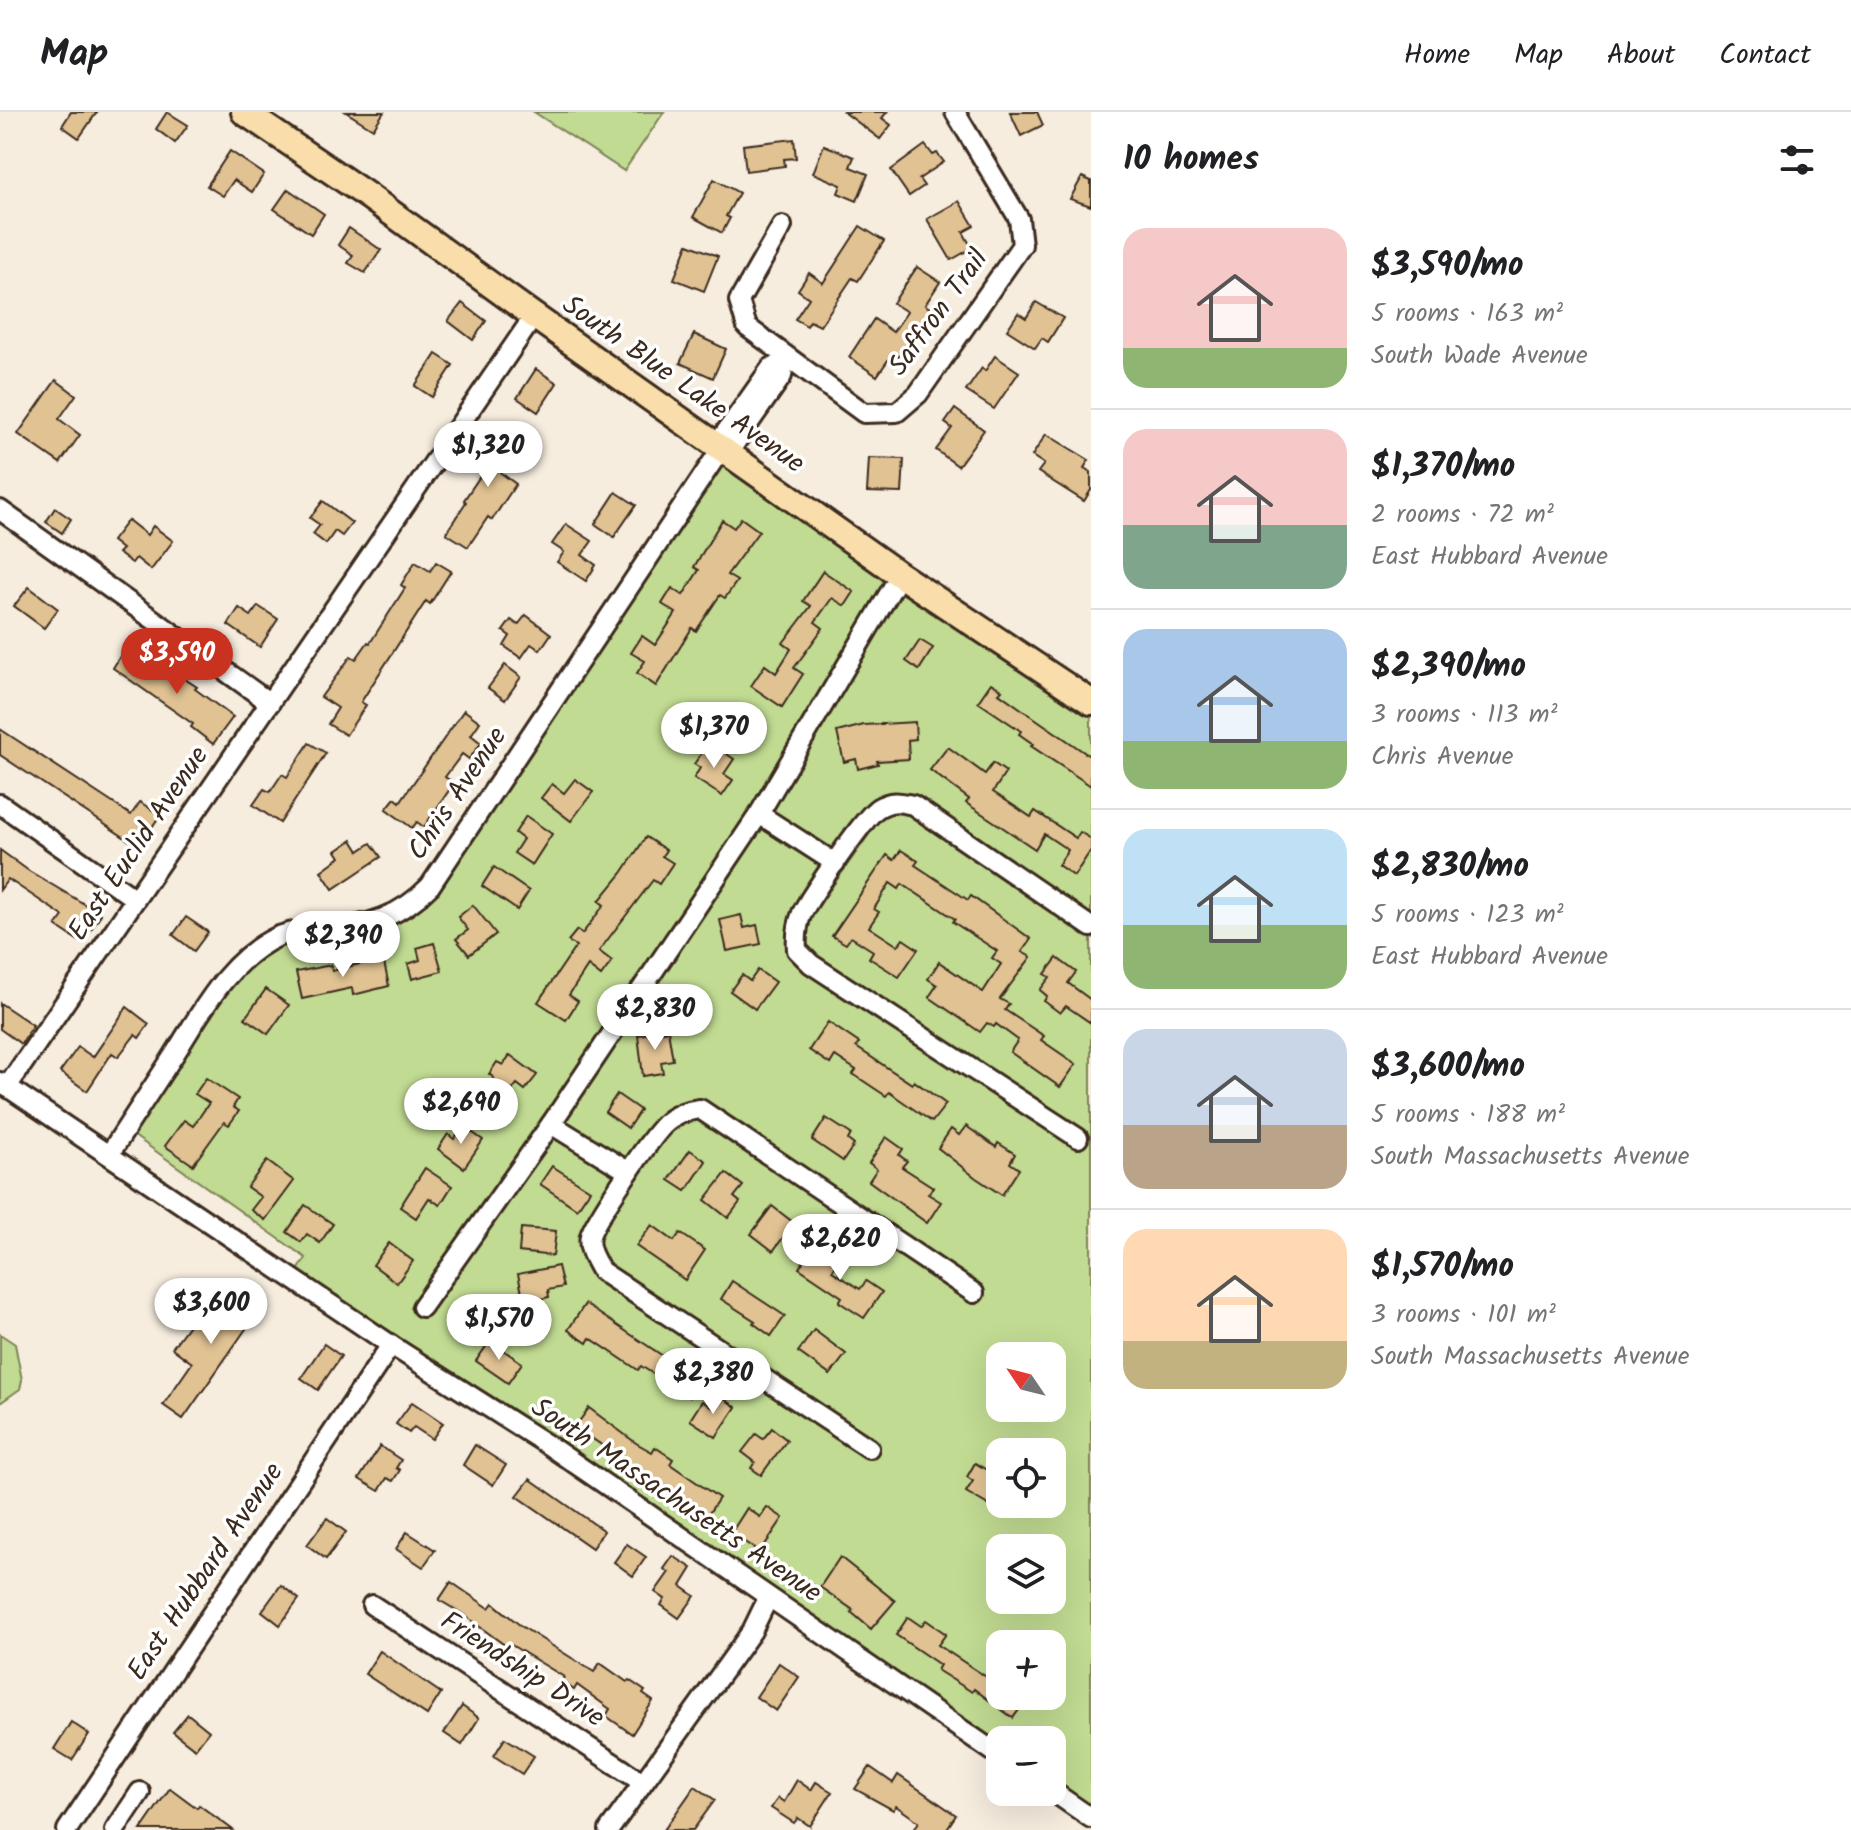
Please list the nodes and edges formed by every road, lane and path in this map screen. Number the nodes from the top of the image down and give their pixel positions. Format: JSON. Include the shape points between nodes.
{"nodes":[{"id":1,"x":244,"y":112,"type":"edge"},
{"id":2,"x":955,"y":112,"type":"edge"},
{"id":3,"x":782,"y":226,"type":"dead end"},
{"id":4,"x":534,"y":316,"type":"junction"},
{"id":5,"x":786,"y":360,"type":"junction"},
{"id":6,"x":723,"y":446,"type":"junction"},
{"id":7,"x":0,"y":510,"type":"edge"},
{"id":8,"x":900,"y":575,"type":"junction"},
{"id":9,"x":1091,"y":702,"type":"edge"},
{"id":10,"x":270,"y":703,"type":"junction"},
{"id":11,"x":0,"y":804,"type":"edge"},
{"id":12,"x":759,"y":814,"type":"junction"},
{"id":13,"x":835,"y":863,"type":"junction"},
{"id":14,"x":135,"y":899,"type":"junction"},
{"id":15,"x":1091,"y":927,"type":"edge"},
{"id":16,"x":4,"y":1084,"type":"edge"},
{"id":17,"x":551,"y":1124,"type":"junction"},
{"id":18,"x":1078,"y":1138,"type":"dead end"},
{"id":19,"x":109,"y":1155,"type":"junction"},
{"id":20,"x":629,"y":1172,"type":"junction"},
{"id":21,"x":974,"y":1293,"type":"dead end"},
{"id":22,"x":422,"y":1307,"type":"dead end"},
{"id":23,"x":391,"y":1345,"type":"junction"},
{"id":24,"x":869,"y":1448,"type":"dead end"},
{"id":25,"x":768,"y":1598,"type":"junction"},
{"id":26,"x":372,"y":1605,"type":"dead end"},
{"id":27,"x":986,"y":1746,"type":"edge"},
{"id":28,"x":642,"y":1782,"type":"junction"},
{"id":29,"x":140,"y":1792,"type":"dead end"},
{"id":30,"x":1066,"y":1801,"type":"edge"},
{"id":31,"x":1091,"y":1818,"type":"edge"},
{"id":32,"x":67,"y":1830,"type":"edge"},
{"id":33,"x":115,"y":1830,"type":"edge"},
{"id":34,"x":609,"y":1830,"type":"edge"}],
"edges":[{"from":1,"to":4,"type":"main road","name":"South Blue Lake Avenue"},
{"from":2,"to":5,"type":"street","name":"Saffron Trail","via":[[1019,219],[1022,245],[918,394],[897,412],[864,413]]},
{"from":3,"to":5,"type":"street","name":"Saffron Trail","via":[[739,301],[747,327]]},
{"from":4,"to":6,"type":"main road","name":"South Blue Lake Avenue"},
{"from":4,"to":10,"type":"street","name":"East Euclid Avenue"},
{"from":5,"to":6,"type":"street","name":"Chris Avenue","via":[[771,368],[723,436]]},
{"from":6,"to":8,"type":"main road","name":"South Blue Lake Avenue"},
{"from":6,"to":19,"type":"street","name":"Chris Avenue","via":[[430,886],[417,900],[381,920],[292,932],[245,959],[218,987]]},
{"from":7,"to":10,"type":"street"},
{"from":8,"to":9,"type":"main road","name":"South Blue Lake Avenue"},
{"from":8,"to":12,"type":"street"},
{"from":10,"to":14,"type":"street","name":"East Euclid Avenue"},
{"from":11,"to":14,"type":"street"},
{"from":12,"to":13,"type":"street"},
{"from":12,"to":17,"type":"street"},
{"from":13,"to":15,"type":"street","via":[[875,810],[893,801],[913,805]]},
{"from":13,"to":18,"type":"street","via":[[802,913],[797,950]]},
{"from":14,"to":16,"type":"street","name":"East Euclid Avenue"},
{"from":16,"to":19,"type":"street","name":"South Massachusetts Avenue"},
{"from":17,"to":20,"type":"street"},
{"from":17,"to":22,"type":"street"},
{"from":19,"to":23,"type":"street","name":"South Massachusetts Avenue"},
{"from":20,"to":21,"type":"street","via":[[663,1125],[680,1112],[700,1109]]},
{"from":20,"to":24,"type":"street","via":[[590,1236],[591,1254],[601,1271]]},
{"from":23,"to":25,"type":"street","name":"South Massachusetts Avenue","via":[[551,1447]]},
{"from":23,"to":32,"type":"street","name":"East Hubbard Avenue"},
{"from":25,"to":27,"type":"street","name":"South Massachusetts Avenue"},
{"from":25,"to":28,"type":"street","via":[[752,1631]]},
{"from":26,"to":28,"type":"street","name":"Friendship Drive"},
{"from":28,"to":34,"type":"street"},
{"from":29,"to":33,"type":"street"},
{"from":30,"to":31,"type":"street"}]}
